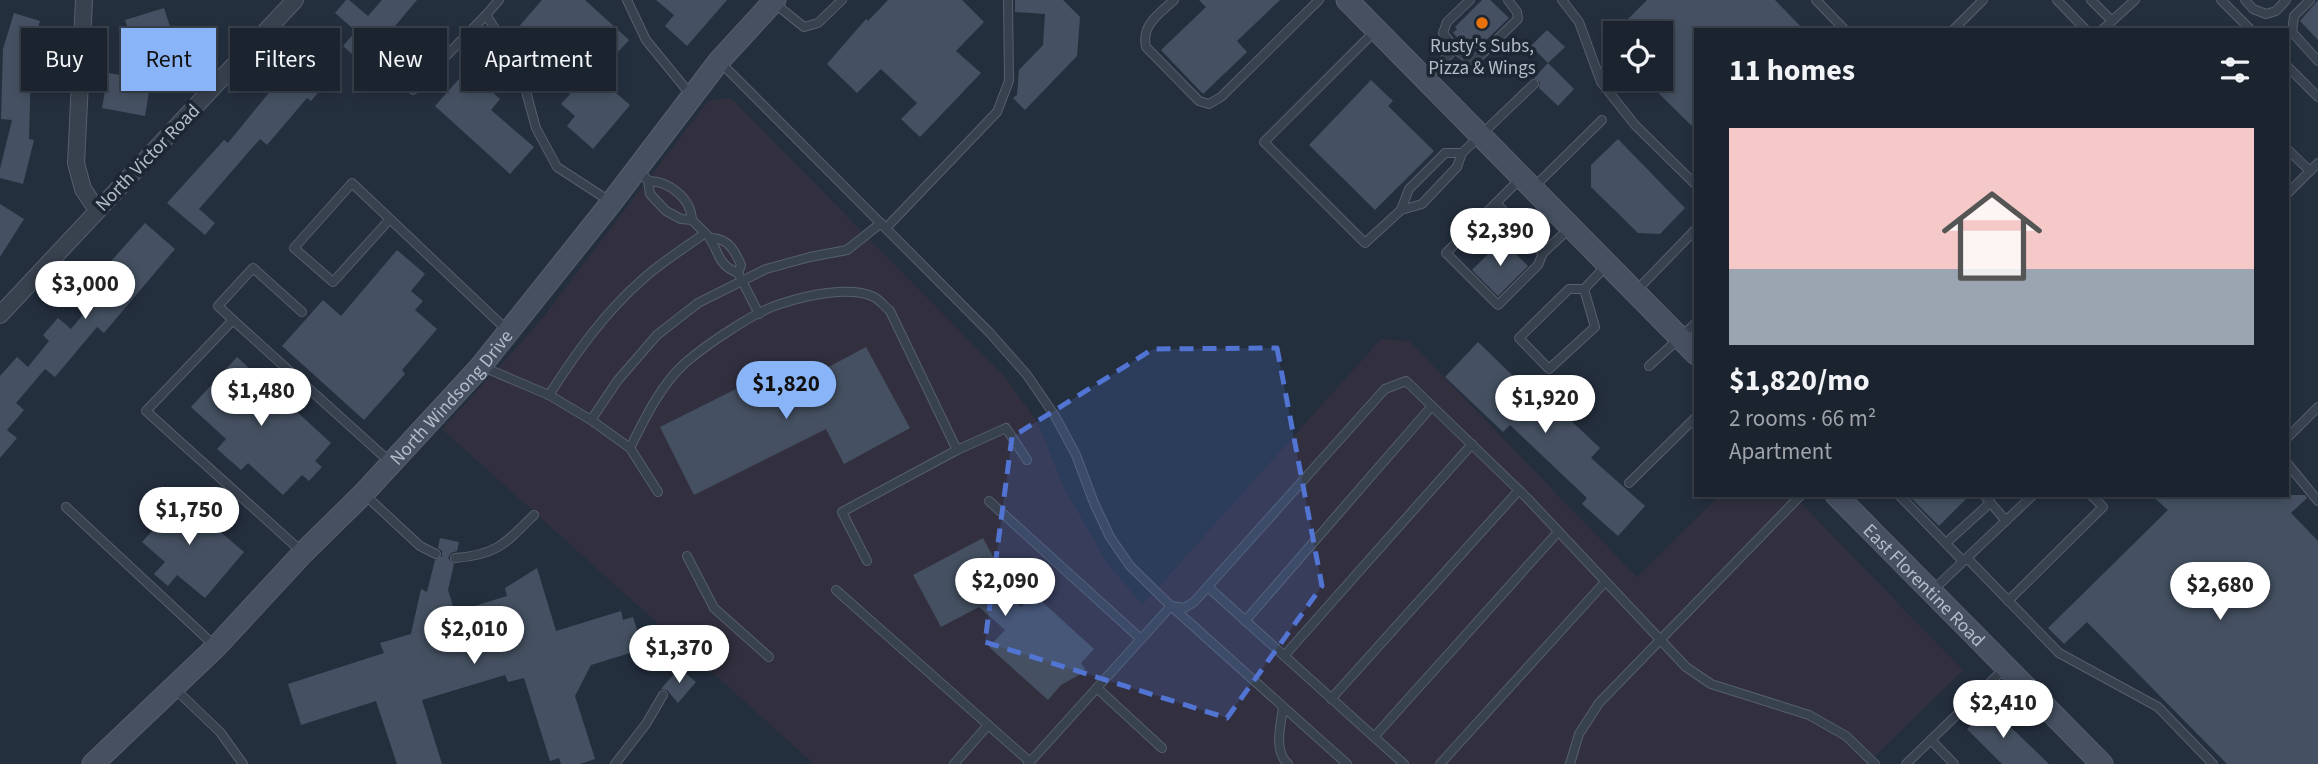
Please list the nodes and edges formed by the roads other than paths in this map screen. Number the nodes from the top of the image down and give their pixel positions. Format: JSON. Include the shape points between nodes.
{"nodes":[{"id":1,"x":84,"y":0,"type":"edge"},
{"id":2,"x":295,"y":0,"type":"edge"},
{"id":3,"x":499,"y":0,"type":"edge"},
{"id":4,"x":627,"y":0,"type":"edge"},
{"id":5,"x":842,"y":0,"type":"edge"},
{"id":6,"x":1008,"y":0,"type":"edge"},
{"id":7,"x":1174,"y":0,"type":"edge"},
{"id":8,"x":1319,"y":0,"type":"edge"},
{"id":9,"x":1347,"y":0,"type":"edge"},
{"id":10,"x":1470,"y":0,"type":"edge"},
{"id":11,"x":1508,"y":0,"type":"edge"},
{"id":12,"x":1562,"y":0,"type":"edge"},
{"id":13,"x":1816,"y":0,"type":"edge"},
{"id":14,"x":1983,"y":0,"type":"edge"},
{"id":15,"x":2057,"y":0,"type":"edge"},
{"id":16,"x":2091,"y":0,"type":"edge"},
{"id":17,"x":2107,"y":0,"type":"edge"},
{"id":18,"x":2135,"y":0,"type":"edge"},
{"id":19,"x":2221,"y":0,"type":"edge"},
{"id":20,"x":2245,"y":0,"type":"edge"},
{"id":21,"x":2286,"y":0,"type":"edge"},
{"id":22,"x":2310,"y":0,"type":"edge"},
{"id":23,"x":773,"y":1,"type":"edge"},
{"id":24,"x":2099,"y":8,"type":"junction"},
{"id":25,"x":486,"y":15,"type":"junction"},
{"id":26,"x":2112,"y":21,"type":"junction"},
{"id":27,"x":1844,"y":28,"type":"edge"},
{"id":28,"x":1955,"y":28,"type":"edge"},
{"id":29,"x":2085,"y":28,"type":"edge"},
{"id":30,"x":2104,"y":28,"type":"edge"},
{"id":31,"x":2249,"y":28,"type":"edge"},
{"id":32,"x":1376,"y":30,"type":"junction"},
{"id":33,"x":1455,"y":49,"type":"junction"},
{"id":34,"x":447,"y":55,"type":"edge"},
{"id":35,"x":719,"y":61,"type":"junction"},
{"id":36,"x":2318,"y":61,"type":"edge"},
{"id":37,"x":2289,"y":68,"type":"edge"},
{"id":38,"x":1424,"y":79,"type":"junction"},
{"id":39,"x":1534,"y":84,"type":"dead end"},
{"id":40,"x":692,"y":96,"type":"junction"},
{"id":41,"x":2318,"y":97,"type":"edge"},
{"id":42,"x":1602,"y":120,"type":"dead end"},
{"id":43,"x":1480,"y":135,"type":"junction"},
{"id":44,"x":2289,"y":151,"type":"edge"},
{"id":45,"x":1462,"y":153,"type":"junction"},
{"id":46,"x":2318,"y":163,"type":"edge"},
{"id":47,"x":2310,"y":171,"type":"junction"},
{"id":48,"x":642,"y":175,"type":"junction"},
{"id":49,"x":1527,"y":183,"type":"junction"},
{"id":50,"x":1694,"y":183,"type":"edge"},
{"id":51,"x":2289,"y":192,"type":"edge"},
{"id":52,"x":611,"y":202,"type":"junction"},
{"id":53,"x":1496,"y":203,"type":"junction"},
{"id":54,"x":1401,"y":210,"type":"junction"},
{"id":55,"x":97,"y":211,"type":"junction"},
{"id":56,"x":390,"y":219,"type":"junction"},
{"id":57,"x":692,"y":220,"type":"junction"},
{"id":58,"x":883,"y":225,"type":"junction"},
{"id":59,"x":1571,"y":227,"type":"junction"},
{"id":60,"x":1694,"y":231,"type":"edge"},
{"id":61,"x":708,"y":236,"type":"junction"},
{"id":62,"x":1543,"y":253,"type":"junction"},
{"id":63,"x":1608,"y":264,"type":"junction"},
{"id":64,"x":738,"y":272,"type":"junction"},
{"id":65,"x":743,"y":281,"type":"junction"},
{"id":66,"x":1584,"y":289,"type":"junction"},
{"id":67,"x":1635,"y":292,"type":"junction"},
{"id":68,"x":302,"y":312,"type":"dead end"},
{"id":69,"x":759,"y":314,"type":"junction"},
{"id":70,"x":0,"y":315,"type":"edge"},
{"id":71,"x":233,"y":320,"type":"junction"},
{"id":72,"x":1694,"y":325,"type":"edge"},
{"id":73,"x":509,"y":332,"type":"junction"},
{"id":74,"x":1680,"y":338,"type":"junction"},
{"id":75,"x":1694,"y":352,"type":"edge"},
{"id":76,"x":481,"y":366,"type":"junction"},
{"id":77,"x":1649,"y":366,"type":"dead end"},
{"id":78,"x":549,"y":395,"type":"junction"},
{"id":79,"x":1432,"y":406,"type":"junction"},
{"id":80,"x":2318,"y":407,"type":"edge"},
{"id":81,"x":1694,"y":419,"type":"edge"},
{"id":82,"x":592,"y":420,"type":"junction"},
{"id":83,"x":2289,"y":436,"type":"edge"},
{"id":84,"x":1472,"y":444,"type":"junction"},
{"id":85,"x":629,"y":448,"type":"junction"},
{"id":86,"x":957,"y":450,"type":"junction"},
{"id":87,"x":1027,"y":460,"type":"dead end"},
{"id":88,"x":391,"y":463,"type":"junction"},
{"id":89,"x":2289,"y":465,"type":"edge"},
{"id":90,"x":1629,"y":483,"type":"dead end"},
{"id":91,"x":1519,"y":490,"type":"junction"},
{"id":92,"x":658,"y":492,"type":"dead end"},
{"id":93,"x":363,"y":494,"type":"junction"},
{"id":94,"x":1799,"y":497,"type":"edge"},
{"id":95,"x":1838,"y":497,"type":"edge"},
{"id":96,"x":1901,"y":497,"type":"edge"},
{"id":97,"x":2031,"y":497,"type":"edge"},
{"id":98,"x":2093,"y":497,"type":"edge"},
{"id":99,"x":1987,"y":499,"type":"edge"},
{"id":100,"x":989,"y":501,"type":"dead end"},
{"id":101,"x":2318,"y":501,"type":"edge"},
{"id":102,"x":66,"y":507,"type":"dead end"},
{"id":103,"x":534,"y":514,"type":"dead end"},
{"id":104,"x":2006,"y":521,"type":"junction"},
{"id":105,"x":1558,"y":532,"type":"junction"},
{"id":106,"x":1946,"y":543,"type":"junction"},
{"id":107,"x":303,"y":553,"type":"junction"},
{"id":108,"x":436,"y":554,"type":"dead end"},
{"id":109,"x":687,"y":556,"type":"dead end"},
{"id":110,"x":455,"y":558,"type":"dead end"},
{"id":111,"x":1965,"y":559,"type":"junction"},
{"id":112,"x":867,"y":561,"type":"dead end"},
{"id":113,"x":1605,"y":582,"type":"junction"},
{"id":114,"x":1208,"y":587,"type":"junction"},
{"id":115,"x":836,"y":590,"type":"dead end"},
{"id":116,"x":1931,"y":592,"type":"junction"},
{"id":117,"x":2008,"y":601,"type":"junction"},
{"id":118,"x":1171,"y":606,"type":"junction"},
{"id":119,"x":1245,"y":621,"type":"junction"},
{"id":120,"x":1141,"y":639,"type":"junction"},
{"id":121,"x":1660,"y":640,"type":"junction"},
{"id":122,"x":216,"y":646,"type":"junction"},
{"id":123,"x":1284,"y":656,"type":"junction"},
{"id":124,"x":769,"y":657,"type":"dead end"},
{"id":125,"x":2006,"y":667,"type":"junction"},
{"id":126,"x":173,"y":687,"type":"junction"},
{"id":127,"x":1097,"y":688,"type":"junction"},
{"id":128,"x":663,"y":695,"type":"dead end"},
{"id":129,"x":1331,"y":699,"type":"junction"},
{"id":130,"x":1283,"y":707,"type":"junction"},
{"id":131,"x":988,"y":725,"type":"junction"},
{"id":132,"x":1374,"y":737,"type":"junction"},
{"id":133,"x":1931,"y":740,"type":"junction"},
{"id":134,"x":1162,"y":748,"type":"dead end"},
{"id":135,"x":1029,"y":763,"type":"edge"},
{"id":136,"x":93,"y":764,"type":"edge"},
{"id":137,"x":243,"y":764,"type":"edge"},
{"id":138,"x":615,"y":764,"type":"edge"},
{"id":139,"x":954,"y":764,"type":"edge"},
{"id":140,"x":1288,"y":764,"type":"edge"},
{"id":141,"x":1347,"y":764,"type":"edge"},
{"id":142,"x":1404,"y":764,"type":"edge"},
{"id":143,"x":1440,"y":764,"type":"edge"},
{"id":144,"x":1570,"y":764,"type":"edge"},
{"id":145,"x":1875,"y":764,"type":"edge"},
{"id":146,"x":1906,"y":764,"type":"edge"},
{"id":147,"x":1954,"y":764,"type":"edge"},
{"id":148,"x":2102,"y":764,"type":"edge"},
{"id":149,"x":2213,"y":764,"type":"edge"}],
"edges":[{"from":1,"to":55,"type":"street","via":[[76,163],[83,189]]},
{"from":2,"to":55,"type":"street","name":"North Victor Road"},
{"from":3,"to":25,"type":"lane"},
{"from":4,"to":40,"type":"lane","via":[[646,40]]},
{"from":5,"to":23,"type":"lane","via":[[818,23],[804,27]]},
{"from":6,"to":58,"type":"lane","via":[[1009,82],[997,112]]},
{"from":7,"to":8,"type":"lane","via":[[1146,27],[1146,47],[1199,101],[1209,104]]},
{"from":9,"to":32,"type":"street"},
{"from":10,"to":33,"type":"lane","via":[[1447,22],[1443,33]]},
{"from":11,"to":33,"type":"lane","via":[[1518,19],[1481,55],[1470,60]]},
{"from":12,"to":50,"type":"lane","via":[[1578,22],[1601,82],[1635,125]]},
{"from":13,"to":27,"type":"lane"},
{"from":14,"to":28,"type":"lane"},
{"from":15,"to":29,"type":"lane"},
{"from":16,"to":24,"type":"lane"},
{"from":17,"to":24,"type":"lane"},
{"from":18,"to":26,"type":"lane"},
{"from":19,"to":31,"type":"lane"},
{"from":20,"to":21,"type":"lane","via":[[2266,14]]},
{"from":22,"to":36,"type":"lane","via":[[2294,16],[2292,32]]},
{"from":23,"to":35,"type":"street","name":"North Windsong Drive"},
{"from":24,"to":26,"type":"lane"},
{"from":25,"to":34,"type":"lane"},
{"from":25,"to":52,"type":"lane","via":[[509,50],[536,128],[557,167]]},
{"from":26,"to":30,"type":"lane"},
{"from":32,"to":38,"type":"street"},
{"from":32,"to":54,"type":"lane","via":[[1264,142],[1365,243]]},
{"from":33,"to":38,"type":"lane"},
{"from":35,"to":40,"type":"street","name":"North Windsong Drive"},
{"from":35,"to":58,"type":"lane"},
{"from":37,"to":41,"type":"lane"},
{"from":38,"to":43,"type":"street"},
{"from":39,"to":43,"type":"lane"},
{"from":40,"to":48,"type":"street","name":"North Windsong Drive"},
{"from":42,"to":49,"type":"lane"},
{"from":43,"to":45,"type":"lane"},
{"from":43,"to":49,"type":"street"},
{"from":44,"to":47,"type":"lane"},
{"from":45,"to":54,"type":"lane","via":[[1457,167],[1422,204]]},
{"from":45,"to":54,"type":"lane","via":[[1445,153],[1409,189]]},
{"from":46,"to":47,"type":"lane"},
{"from":47,"to":51,"type":"lane"},
{"from":48,"to":52,"type":"street","name":"North Windsong Drive"},
{"from":48,"to":57,"type":"lane","via":[[650,194],[666,211]]},
{"from":48,"to":57,"type":"lane","via":[[672,188],[686,202]]},
{"from":49,"to":53,"type":"lane"},
{"from":49,"to":59,"type":"street"},
{"from":52,"to":73,"type":"street","name":"North Windsong Drive"},
{"from":53,"to":62,"type":"lane"},
{"from":53,"to":62,"type":"lane","via":[[1446,253],[1498,305],[1538,265]]},
{"from":55,"to":70,"type":"street","name":"North Victor Road"},
{"from":56,"to":56,"type":"lane","via":[[333,282],[294,248],[352,183]]},
{"from":56,"to":73,"type":"lane"},
{"from":57,"to":61,"type":"lane"},
{"from":58,"to":65,"type":"lane","via":[[847,250],[766,269]]},
{"from":58,"to":118,"type":"lane","via":[[1027,375],[1076,455],[1110,537],[1130,566]]},
{"from":59,"to":62,"type":"lane"},
{"from":59,"to":63,"type":"street"},
{"from":60,"to":67,"type":"lane"},
{"from":61,"to":64,"type":"lane","via":[[726,268]]},
{"from":61,"to":64,"type":"lane","via":[[728,243],[741,265]]},
{"from":61,"to":78,"type":"lane","via":[[644,277],[579,348]]},
{"from":63,"to":66,"type":"lane"},
{"from":63,"to":67,"type":"street"},
{"from":64,"to":65,"type":"lane"},
{"from":65,"to":69,"type":"lane"},
{"from":65,"to":82,"type":"lane","via":[[698,303],[657,335],[618,380]]},
{"from":66,"to":66,"type":"lane","via":[[1569,289],[1518,338],[1549,369],[1594,327]]},
{"from":67,"to":74,"type":"street"},
{"from":68,"to":71,"type":"lane","via":[[253,268],[218,306]]},
{"from":69,"to":85,"type":"lane","via":[[685,364],[656,398]]},
{"from":69,"to":86,"type":"lane","via":[[778,304],[822,294],[853,291],[875,298],[890,311]]},
{"from":71,"to":88,"type":"lane"},
{"from":71,"to":107,"type":"lane","via":[[146,411]]},
{"from":72,"to":74,"type":"lane"},
{"from":73,"to":76,"type":"street","name":"North Windsong Drive"},
{"from":74,"to":75,"type":"street"},
{"from":74,"to":77,"type":"lane"},
{"from":76,"to":78,"type":"lane"},
{"from":76,"to":88,"type":"street","name":"North Windsong Drive"},
{"from":78,"to":82,"type":"lane"},
{"from":79,"to":84,"type":"lane"},
{"from":79,"to":114,"type":"lane","via":[[1406,381],[1385,389]]},
{"from":79,"to":119,"type":"lane"},
{"from":80,"to":83,"type":"lane"},
{"from":81,"to":90,"type":"lane"},
{"from":82,"to":85,"type":"lane"},
{"from":84,"to":91,"type":"lane"},
{"from":84,"to":123,"type":"lane"},
{"from":85,"to":92,"type":"lane"},
{"from":86,"to":87,"type":"lane","via":[[1006,428]]},
{"from":86,"to":112,"type":"lane","via":[[842,512]]},
{"from":88,"to":93,"type":"street","name":"North Windsong Drive"},
{"from":89,"to":101,"type":"lane"},
{"from":91,"to":105,"type":"lane"},
{"from":91,"to":129,"type":"lane"},
{"from":93,"to":107,"type":"street","name":"North Windsong Drive"},
{"from":93,"to":108,"type":"lane","via":[[420,546]]},
{"from":94,"to":121,"type":"lane"},
{"from":95,"to":116,"type":"street","name":"East Florentine Road"},
{"from":96,"to":106,"type":"lane"},
{"from":97,"to":104,"type":"lane"},
{"from":98,"to":117,"type":"lane","via":[[2103,507]]},
{"from":99,"to":104,"type":"lane"},
{"from":99,"to":106,"type":"lane"},
{"from":100,"to":120,"type":"lane"},
{"from":102,"to":122,"type":"lane"},
{"from":103,"to":110,"type":"lane","via":[[503,547]]},
{"from":104,"to":111,"type":"lane"},
{"from":105,"to":113,"type":"lane"},
{"from":105,"to":132,"type":"lane"},
{"from":106,"to":111,"type":"lane"},
{"from":107,"to":122,"type":"street","name":"North Windsong Drive"},
{"from":109,"to":124,"type":"lane","via":[[714,608]]},
{"from":111,"to":116,"type":"lane"},
{"from":111,"to":117,"type":"lane"},
{"from":113,"to":121,"type":"lane"},
{"from":113,"to":143,"type":"lane"},
{"from":114,"to":118,"type":"lane","via":[[1184,608]]},
{"from":114,"to":119,"type":"lane"},
{"from":115,"to":131,"type":"lane"},
{"from":116,"to":125,"type":"street","name":"East Florentine Road"},
{"from":117,"to":149,"type":"lane","via":[[2059,653],[2158,707]]},
{"from":118,"to":120,"type":"lane"},
{"from":118,"to":130,"type":"lane"},
{"from":119,"to":123,"type":"lane"},
{"from":120,"to":127,"type":"lane"},
{"from":121,"to":144,"type":"lane","via":[[1599,703],[1579,734]]},
{"from":121,"to":145,"type":"lane","via":[[1711,684],[1809,715],[1846,736]]},
{"from":122,"to":126,"type":"street","name":"North Windsong Drive"},
{"from":123,"to":129,"type":"lane"},
{"from":125,"to":133,"type":"lane"},
{"from":125,"to":148,"type":"street","name":"East Florentine Road"},
{"from":126,"to":136,"type":"street","name":"North Windsong Drive"},
{"from":126,"to":137,"type":"lane","via":[[220,732]]},
{"from":127,"to":134,"type":"lane"},
{"from":127,"to":135,"type":"lane"},
{"from":128,"to":138,"type":"lane"},
{"from":129,"to":132,"type":"lane"},
{"from":130,"to":140,"type":"lane","via":[[1279,738],[1282,758]]},
{"from":130,"to":141,"type":"lane"},
{"from":131,"to":135,"type":"lane"},
{"from":131,"to":139,"type":"lane"},
{"from":132,"to":142,"type":"lane"},
{"from":133,"to":146,"type":"lane"},
{"from":133,"to":147,"type":"lane"}]}
